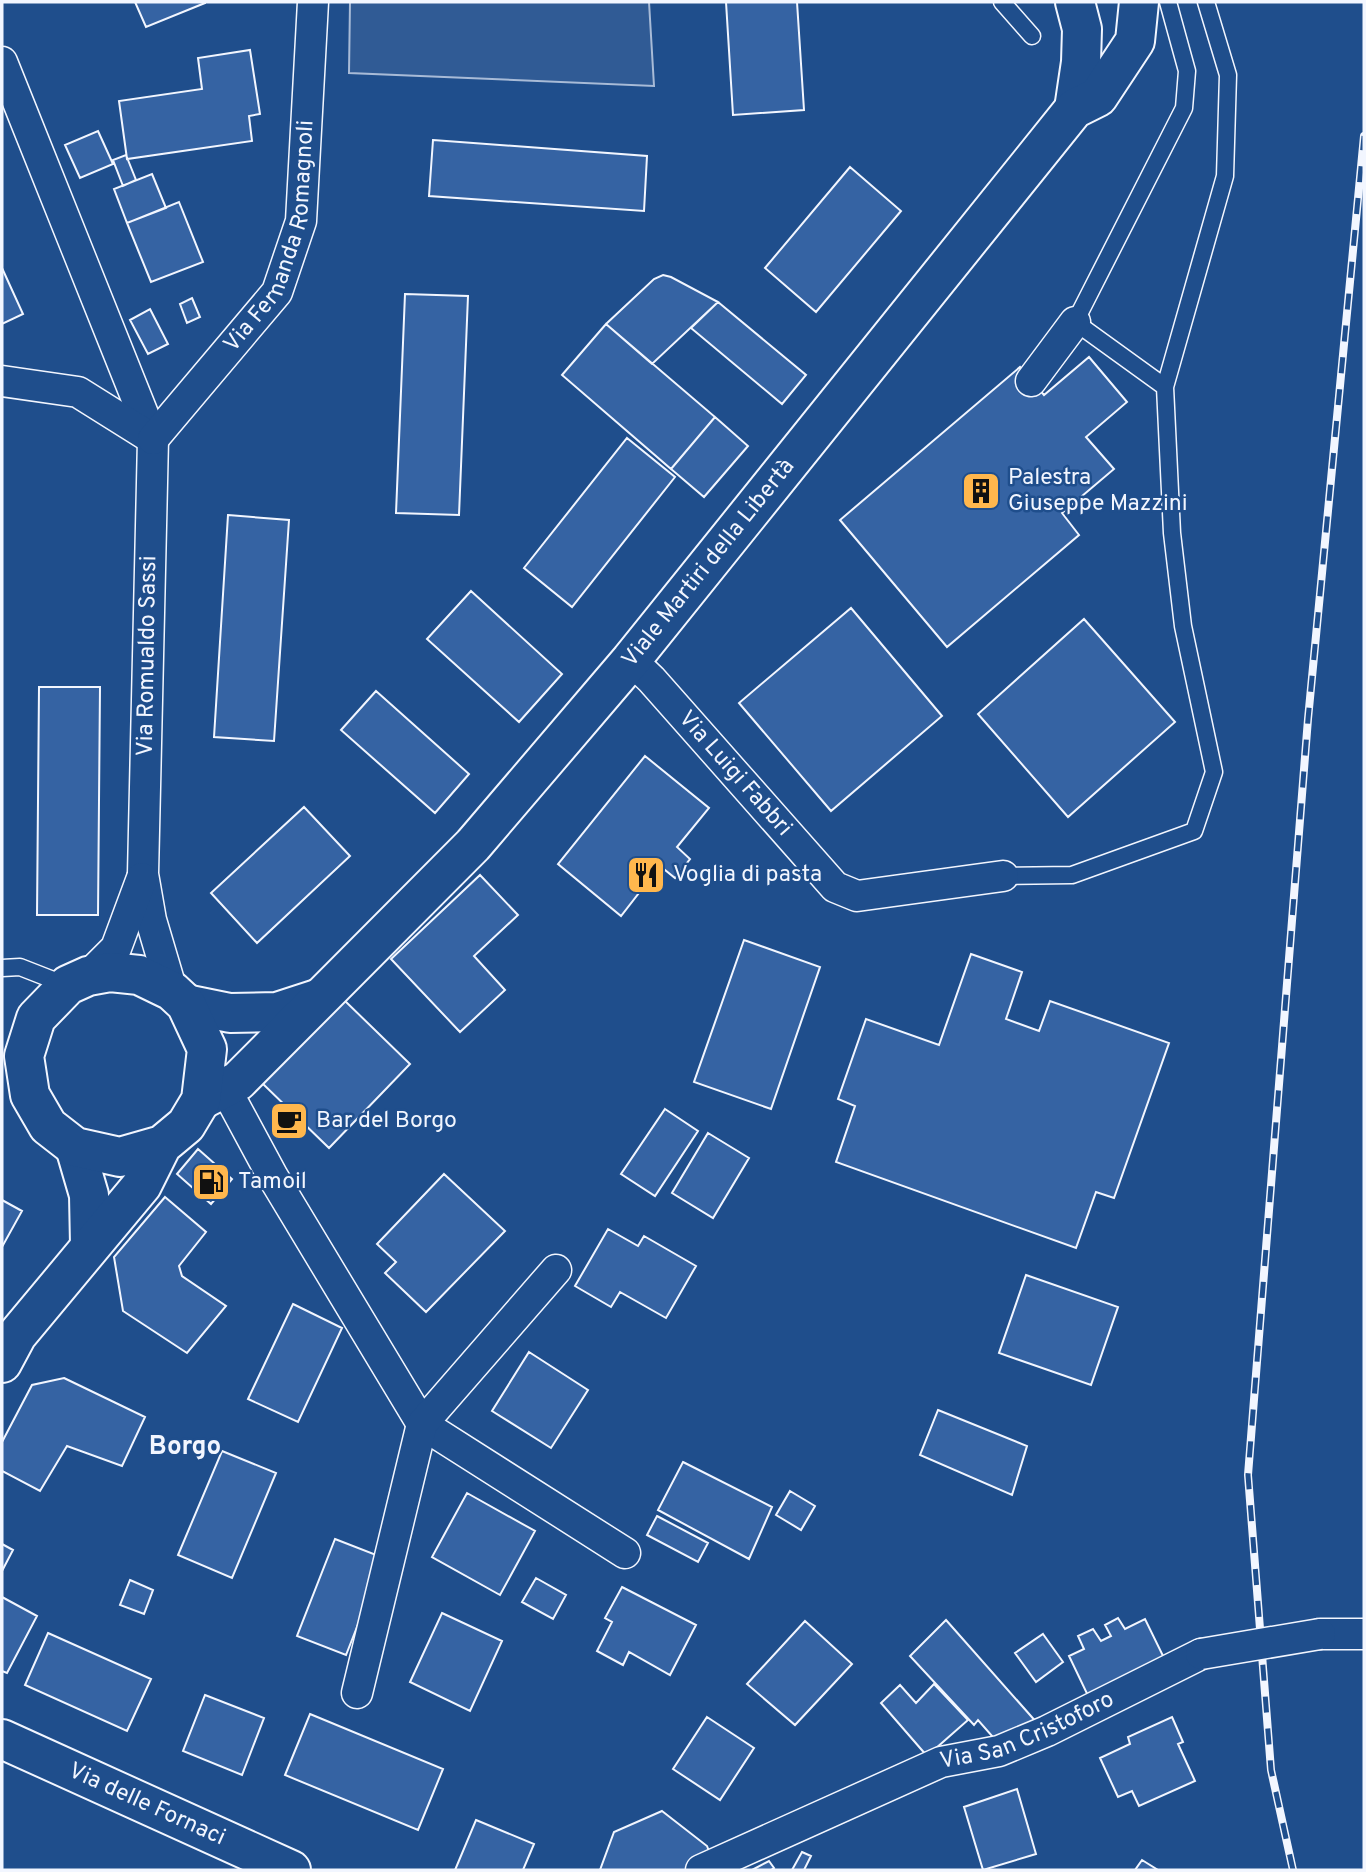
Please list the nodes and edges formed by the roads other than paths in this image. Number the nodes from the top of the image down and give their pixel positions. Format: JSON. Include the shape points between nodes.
{"nodes":[{"id":1,"x":313,"y":2,"type":"edge"},
{"id":2,"x":1002,"y":2,"type":"edge"},
{"id":3,"x":1075,"y":2,"type":"edge"},
{"id":4,"x":1139,"y":2,"type":"edge"},
{"id":5,"x":1168,"y":2,"type":"edge"},
{"id":6,"x":1206,"y":2,"type":"edge"},
{"id":7,"x":1032,"y":36,"type":"dead end"},
{"id":8,"x":2,"y":62,"type":"edge"},
{"id":9,"x":1074,"y":110,"type":"junction"},
{"id":10,"x":1075,"y":322,"type":"junction"},
{"id":11,"x":2,"y":381,"type":"edge"},
{"id":12,"x":1031,"y":381,"type":"dead end"},
{"id":13,"x":1165,"y":387,"type":"junction"},
{"id":14,"x":153,"y":439,"type":"junction"},
{"id":15,"x":631,"y":660,"type":"junction"},
{"id":16,"x":143,"y":874,"type":"junction"},
{"id":17,"x":1003,"y":876,"type":"joint"},
{"id":18,"x":2,"y":968,"type":"edge"},
{"id":19,"x":78,"y":981,"type":"junction"},
{"id":20,"x":179,"y":997,"type":"junction"},
{"id":21,"x":321,"y":998,"type":"junction"},
{"id":22,"x":19,"y":1023,"type":"edge"},
{"id":23,"x":213,"y":1094,"type":"junction"},
{"id":24,"x":162,"y":1144,"type":"junction"},
{"id":25,"x":75,"y":1147,"type":"junction"},
{"id":26,"x":90,"y":1245,"type":"junction"},
{"id":27,"x":556,"y":1270,"type":"dead end"},
{"id":28,"x":2,"y":1363,"type":"edge"},
{"id":29,"x":422,"y":1424,"type":"junction"},
{"id":30,"x":625,"y":1553,"type":"dead end"},
{"id":31,"x":1364,"y":1634,"type":"edge"},
{"id":32,"x":357,"y":1693,"type":"dead end"},
{"id":33,"x":2,"y":1739,"type":"edge"},
{"id":34,"x":291,"y":1870,"type":"edge"},
{"id":35,"x":701,"y":1870,"type":"edge"}],
"edges":[{"from":1,"to":14,"type":"street","name":"Via Fernanda Romagnoli","via":[[301,221],[276,292]]},
{"from":2,"to":7,"type":"lane"},
{"from":3,"to":9,"type":"main road","via":[[1082,29]]},
{"from":4,"to":9,"type":"main road","name":"Viale Martiri della Libertà","via":[[1135,41],[1098,97]]},
{"from":5,"to":10,"type":"lane","via":[[1187,71],[1184,108]]},
{"from":6,"to":13,"type":"lane","via":[[1228,75],[1225,176]]},
{"from":8,"to":14,"type":"street","name":"Via Romualdo Sassi"},
{"from":9,"to":15,"type":"main road","name":"Viale Martiri della Libertà"},
{"from":10,"to":12,"type":"street"},
{"from":10,"to":13,"type":"lane"},
{"from":11,"to":14,"type":"street","via":[[78,391]]},
{"from":13,"to":17,"type":"lane","via":[[1172,533],[1183,626],[1214,772],[1194,831],[1072,874]]},
{"from":14,"to":16,"type":"street","name":"Via Romualdo Sassi"},
{"from":15,"to":17,"type":"street","name":"Via Luigi Fabbri","via":[[835,887],[857,896]]},
{"from":15,"to":21,"type":"main road","name":"Viale Martiri della Libertà","via":[[473,845]]},
{"from":16,"to":19,"type":"street","name":"Via Romualdo Sassi","via":[[116,948]]},
{"from":16,"to":20,"type":"street","name":"Via Romualdo Sassi","via":[[151,920]]},
{"from":18,"to":19,"type":"lane","via":[[20,967]]},
{"from":19,"to":20,"type":"main road","name":"Viale Martiri della Libertà","via":[[110,972],[139,975]]},
{"from":19,"to":22,"type":"main road","name":"Viale Martiri della Libertà"},
{"from":20,"to":21,"type":"main road","name":"Viale Martiri della Libertà","via":[[230,1013],[277,1012]]},
{"from":20,"to":23,"type":"main road","name":"Viale Martiri della Libertà","via":[[207,1049]]},
{"from":21,"to":23,"type":"main road","name":"Viale Martiri della Libertà","via":[[238,1081]]},
{"from":22,"to":25,"type":"main road","name":"Viale Martiri della Libertà","via":[[30,1095],[48,1126]]},
{"from":23,"to":24,"type":"main road","name":"Viale Martiri della Libertà"},
{"from":23,"to":29,"type":"street","via":[[273,1177]]},
{"from":24,"to":25,"type":"main road","name":"Viale Martiri della Libertà","via":[[120,1157]]},
{"from":24,"to":26,"type":"main road","name":"Viale Martiri della Libertà","via":[[142,1185]]},
{"from":25,"to":26,"type":"main road","via":[[89,1195]]},
{"from":26,"to":28,"type":"main road","name":"Viale Martiri della Libertà","via":[[17,1335]]},
{"from":27,"to":29,"type":"street"},
{"from":29,"to":30,"type":"street"},
{"from":29,"to":32,"type":"street"},
{"from":31,"to":35,"type":"street","name":"Via San Cristoforo","bridge":true,"via":[[1320,1634],[1201,1654],[1047,1731],[999,1751],[941,1762]]},
{"from":33,"to":34,"type":"main road","name":"Via delle Fornaci"}]}
